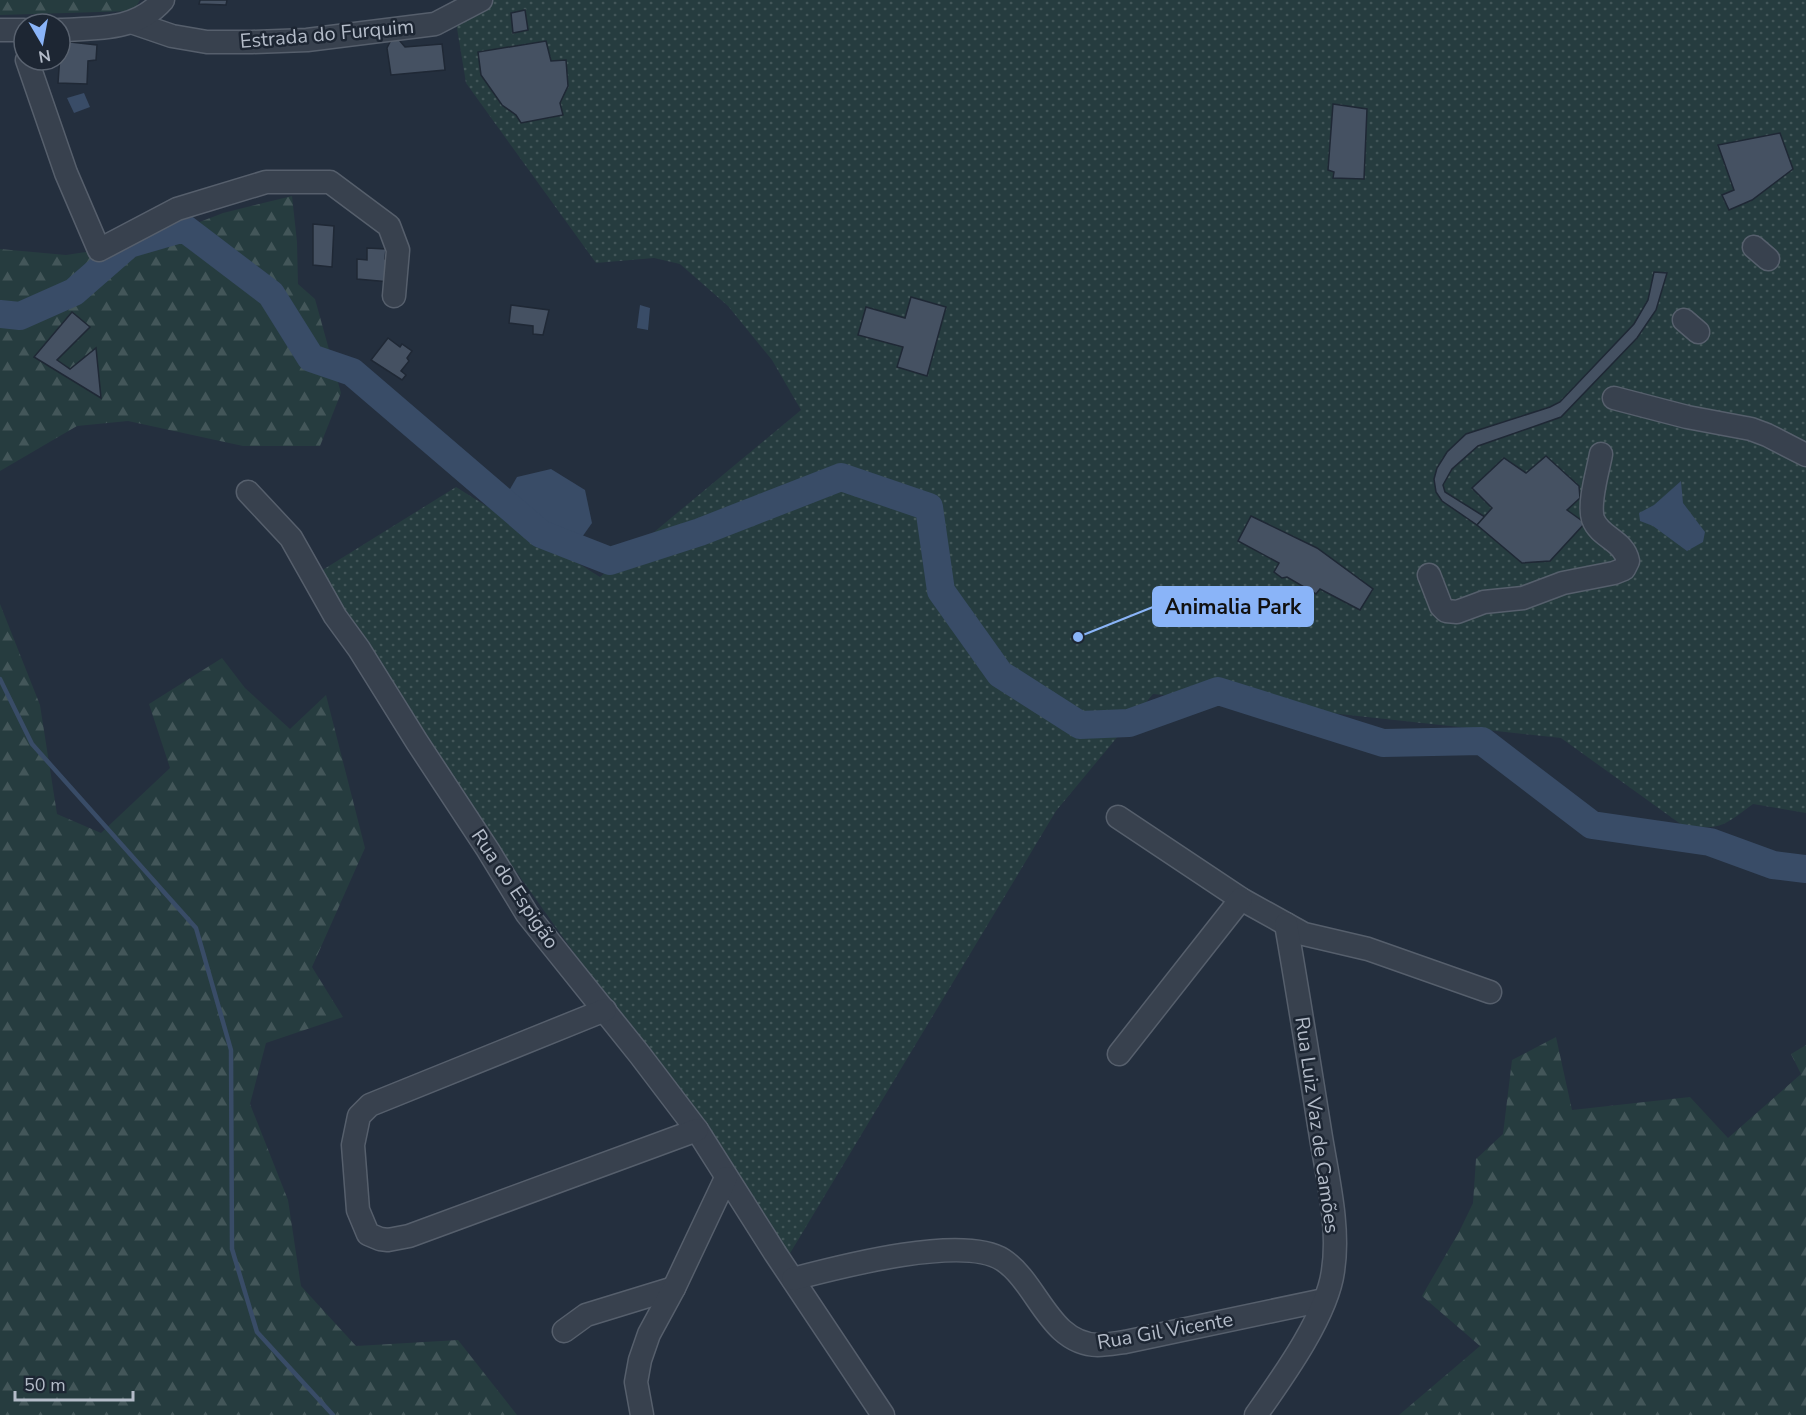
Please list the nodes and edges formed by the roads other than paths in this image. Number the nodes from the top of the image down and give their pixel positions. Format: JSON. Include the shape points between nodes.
{"nodes":[{"id":1,"x":163,"y":0,"type":"edge"},
{"id":2,"x":481,"y":0,"type":"edge"},
{"id":3,"x":134,"y":23,"type":"junction"},
{"id":4,"x":72,"y":29,"type":"edge"},
{"id":5,"x":31,"y":72,"type":"edge"},
{"id":6,"x":394,"y":296,"type":"dead end"},
{"id":7,"x":1614,"y":398,"type":"dead end"},
{"id":8,"x":1600,"y":454,"type":"dead end"},
{"id":9,"x":1806,"y":455,"type":"edge"},
{"id":10,"x":248,"y":492,"type":"dead end"},
{"id":11,"x":1429,"y":575,"type":"dead end"},
{"id":12,"x":1118,"y":817,"type":"dead end"},
{"id":13,"x":1241,"y":899,"type":"junction"},
{"id":14,"x":1286,"y":924,"type":"junction"},
{"id":15,"x":1490,"y":992,"type":"dead end"},
{"id":16,"x":605,"y":1010,"type":"junction"},
{"id":17,"x":1119,"y":1054,"type":"dead end"},
{"id":18,"x":697,"y":1130,"type":"junction"},
{"id":19,"x":726,"y":1178,"type":"junction"},
{"id":20,"x":793,"y":1279,"type":"junction"},
{"id":21,"x":674,"y":1288,"type":"junction"},
{"id":22,"x":1324,"y":1300,"type":"junction"},
{"id":23,"x":564,"y":1331,"type":"dead end"},
{"id":24,"x":642,"y":1415,"type":"edge"},
{"id":25,"x":883,"y":1415,"type":"edge"},
{"id":26,"x":1256,"y":1415,"type":"edge"}],
"edges":[{"from":1,"to":3,"type":"street","name":"Estrada do Furquim"},
{"from":2,"to":3,"type":"street","name":"Estrada do Furquim","via":[[435,24],[307,40],[207,42],[172,36]]},
{"from":3,"to":4,"type":"street","name":"Estrada do Furquim"},
{"from":5,"to":6,"type":"street","via":[[66,173],[99,250],[177,209],[266,182],[330,182],[388,226],[398,250]]},
{"from":7,"to":9,"type":"street","via":[[1751,429]]},
{"from":8,"to":11,"type":"street","via":[[1593,518],[1597,527],[1626,552],[1628,561],[1624,569],[1457,612],[1441,606]]},
{"from":10,"to":16,"type":"street","name":"Rua do Espigão","via":[[291,538],[335,616],[527,914]]},
{"from":12,"to":13,"type":"street"},
{"from":13,"to":14,"type":"street"},
{"from":13,"to":17,"type":"street"},
{"from":14,"to":15,"type":"street","via":[[1314,937],[1368,949]]},
{"from":14,"to":22,"type":"street","name":"Rua Luiz Vaz de Camões","via":[[1332,1216],[1333,1273]]},
{"from":16,"to":18,"type":"street","name":"Rua do Espigão"},
{"from":16,"to":18,"type":"street","via":[[370,1105],[359,1116],[353,1145],[358,1210],[368,1234],[388,1240],[409,1236]]},
{"from":18,"to":19,"type":"street","name":"Rua do Espigão"},
{"from":19,"to":20,"type":"street","name":"Rua do Espigão"},
{"from":19,"to":21,"type":"street"},
{"from":20,"to":22,"type":"street","name":"Rua Gil Vicente","via":[[920,1253],[974,1250],[1002,1259],[1025,1280],[1068,1335],[1100,1345]]},
{"from":20,"to":25,"type":"street","name":"Rua do Espigão"},
{"from":21,"to":23,"type":"street","via":[[586,1315]]},
{"from":21,"to":24,"type":"street","via":[[639,1360],[636,1382]]},
{"from":22,"to":26,"type":"street","name":"Rua Luiz Vaz de Camões","via":[[1295,1358]]}]}
